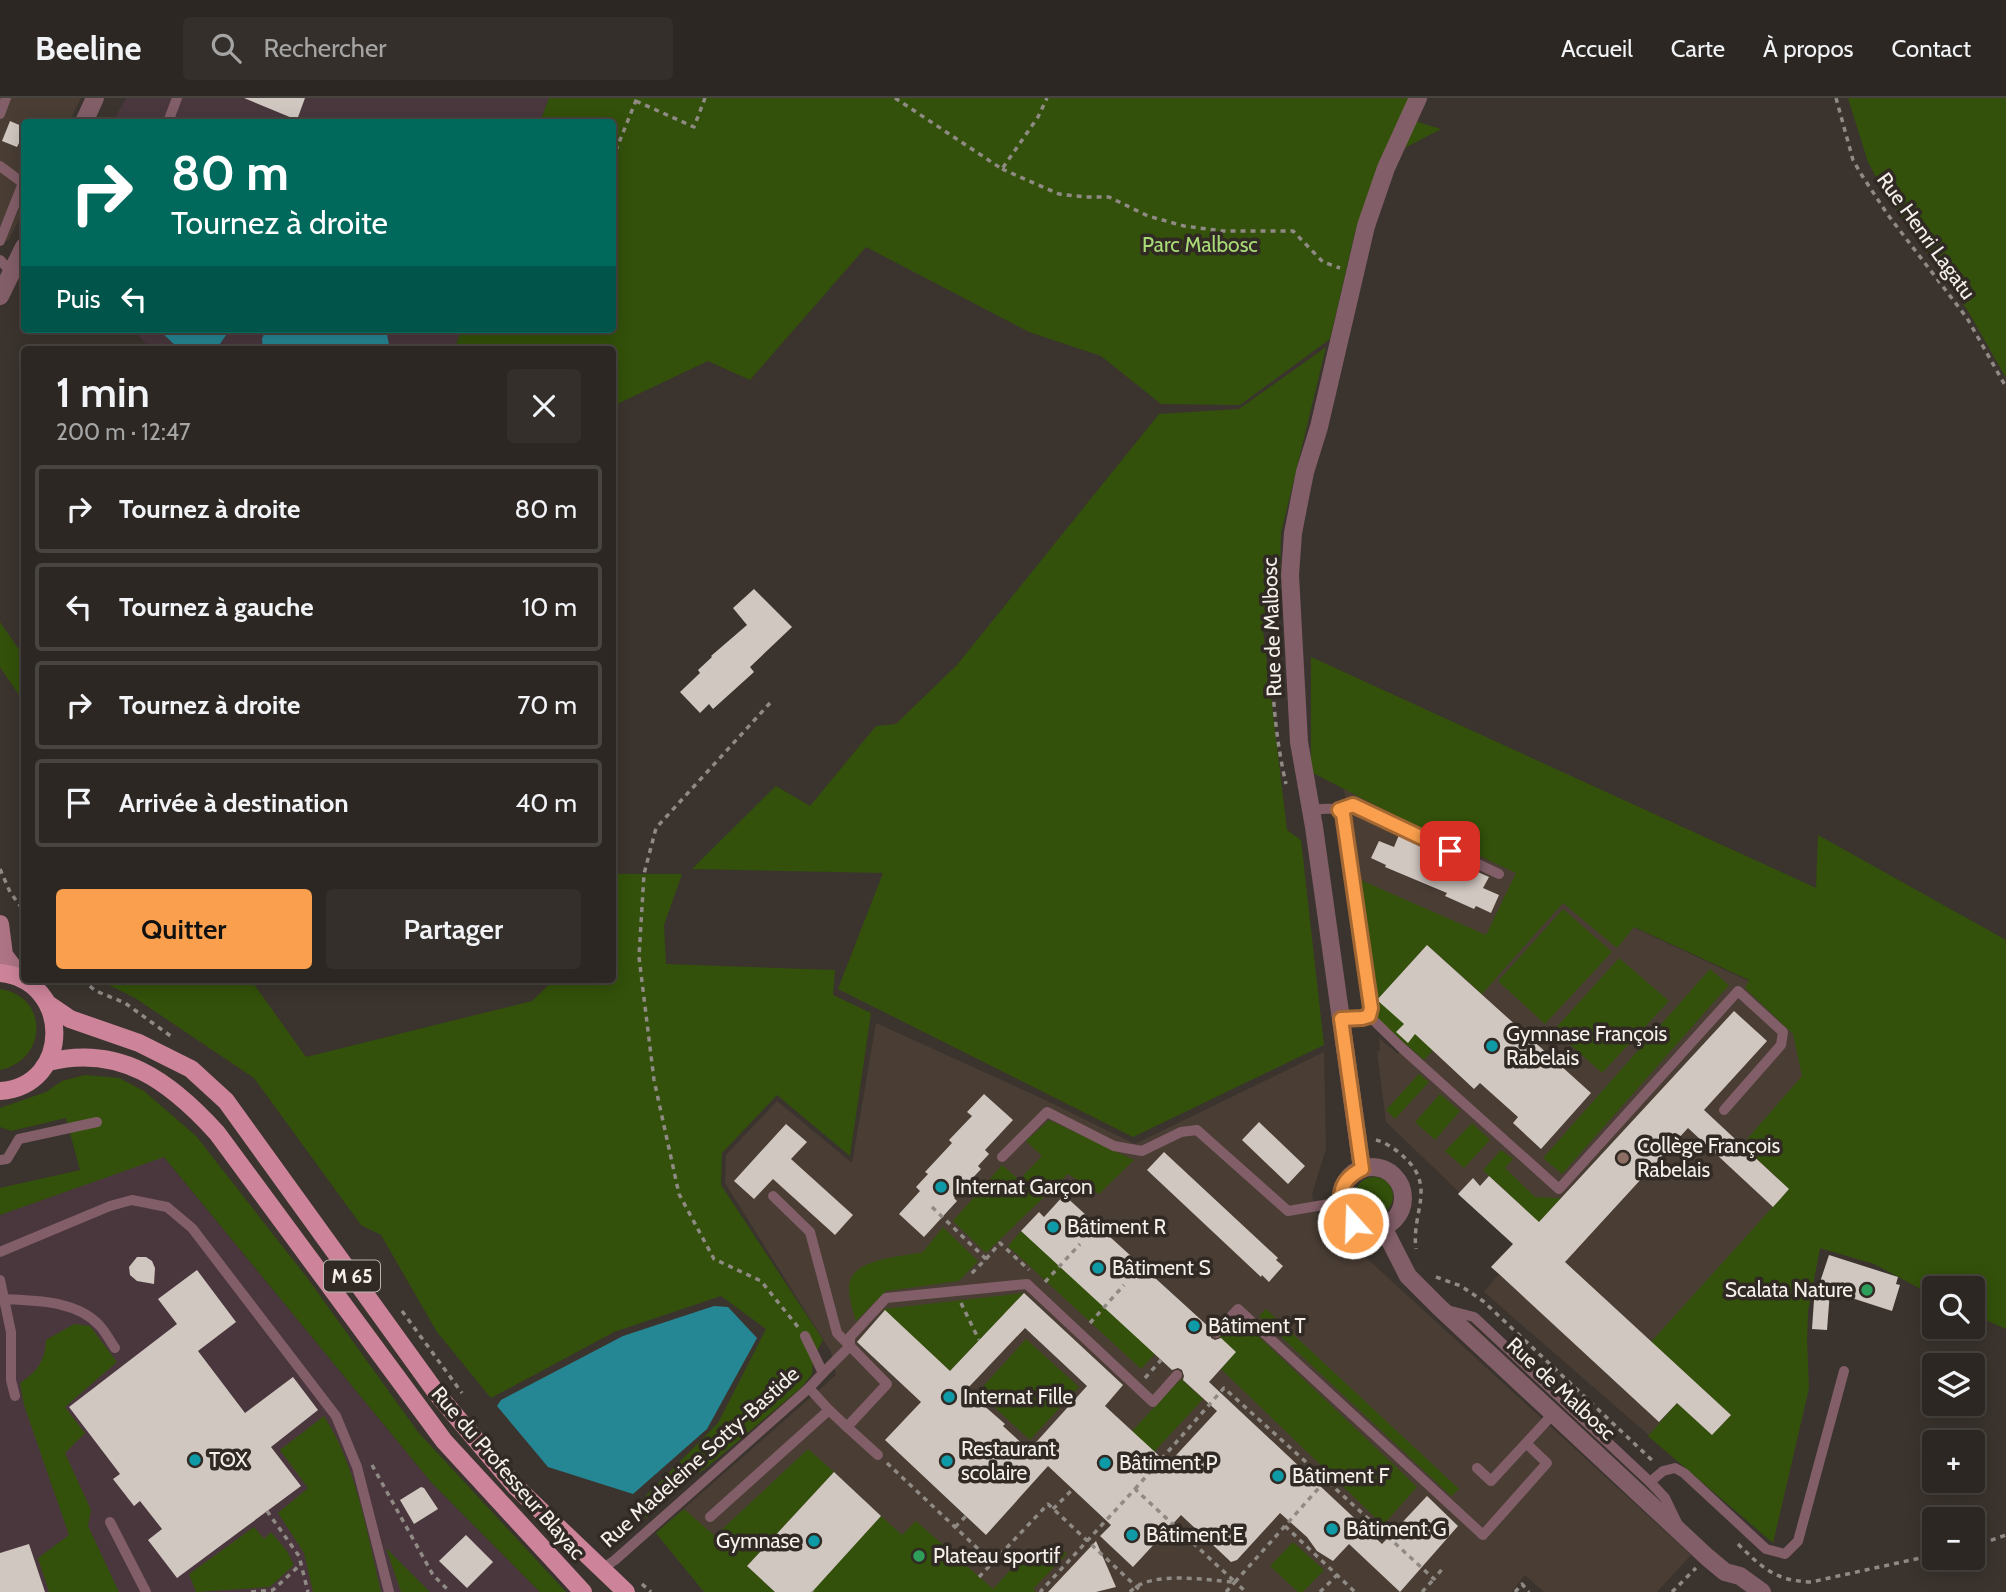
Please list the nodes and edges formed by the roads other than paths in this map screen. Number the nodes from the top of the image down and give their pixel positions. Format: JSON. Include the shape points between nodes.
{"nodes":[{"id":1,"x":6,"y":98,"type":"edge"},
{"id":2,"x":94,"y":98,"type":"edge"},
{"id":3,"x":177,"y":98,"type":"edge"},
{"id":4,"x":1418,"y":98,"type":"edge"},
{"id":5,"x":0,"y":114,"type":"edge"},
{"id":6,"x":85,"y":119,"type":"edge"},
{"id":7,"x":169,"y":119,"type":"edge"},
{"id":8,"x":0,"y":166,"type":"edge"},
{"id":9,"x":21,"y":182,"type":"edge"},
{"id":10,"x":21,"y":188,"type":"edge"},
{"id":11,"x":0,"y":241,"type":"edge"},
{"id":12,"x":21,"y":254,"type":"edge"},
{"id":13,"x":0,"y":260,"type":"edge"},
{"id":14,"x":12,"y":274,"type":"junction"},
{"id":15,"x":0,"y":296,"type":"edge"},
{"id":16,"x":1311,"y":810,"type":"junction"},
{"id":17,"x":1339,"y":810,"type":"junction"},
{"id":18,"x":1499,"y":874,"type":"dead end"},
{"id":19,"x":0,"y":924,"type":"edge"},
{"id":20,"x":0,"y":973,"type":"edge"},
{"id":21,"x":21,"y":978,"type":"edge"},
{"id":22,"x":21,"y":979,"type":"edge"},
{"id":23,"x":28,"y":983,"type":"edge"},
{"id":24,"x":48,"y":1004,"type":"junction"},
{"id":25,"x":1369,"y":1016,"type":"junction"},
{"id":26,"x":1341,"y":1019,"type":"junction"},
{"id":27,"x":48,"y":1062,"type":"junction"},
{"id":28,"x":0,"y":1091,"type":"edge"},
{"id":29,"x":1724,"y":1110,"type":"dead end"},
{"id":30,"x":97,"y":1122,"type":"dead end"},
{"id":31,"x":1002,"y":1157,"type":"dead end"},
{"id":32,"x":0,"y":1160,"type":"edge"},
{"id":33,"x":1362,"y":1169,"type":"junction"},
{"id":34,"x":773,"y":1196,"type":"dead end"},
{"id":35,"x":1341,"y":1202,"type":"junction"},
{"id":36,"x":1383,"y":1227,"type":"junction"},
{"id":37,"x":0,"y":1252,"type":"edge"},
{"id":38,"x":0,"y":1280,"type":"edge"},
{"id":39,"x":4,"y":1299,"type":"junction"},
{"id":40,"x":1439,"y":1307,"type":"junction"},
{"id":41,"x":1216,"y":1333,"type":"dead end"},
{"id":42,"x":805,"y":1336,"type":"road end"},
{"id":43,"x":850,"y":1346,"type":"junction"},
{"id":44,"x":115,"y":1348,"type":"dead end"},
{"id":45,"x":1844,"y":1371,"type":"dead end"},
{"id":46,"x":823,"y":1373,"type":"junction"},
{"id":47,"x":1177,"y":1375,"type":"dead end"},
{"id":48,"x":809,"y":1388,"type":"junction"},
{"id":49,"x":15,"y":1396,"type":"dead end"},
{"id":50,"x":829,"y":1410,"type":"junction"},
{"id":51,"x":1554,"y":1413,"type":"junction"},
{"id":52,"x":847,"y":1427,"type":"junction"},
{"id":53,"x":1527,"y":1444,"type":"junction"},
{"id":54,"x":878,"y":1455,"type":"road end"},
{"id":55,"x":1477,"y":1468,"type":"dead end"},
{"id":56,"x":1650,"y":1482,"type":"junction"},
{"id":57,"x":710,"y":1517,"type":"dead end"},
{"id":58,"x":110,"y":1522,"type":"dead end"},
{"id":59,"x":1682,"y":1532,"type":"junction"},
{"id":60,"x":602,"y":1569,"type":"junction"},
{"id":61,"x":1725,"y":1572,"type":"junction"},
{"id":62,"x":146,"y":1592,"type":"edge"},
{"id":63,"x":389,"y":1592,"type":"edge"},
{"id":64,"x":583,"y":1592,"type":"edge"},
{"id":65,"x":626,"y":1592,"type":"edge"},
{"id":66,"x":1731,"y":1592,"type":"edge"},
{"id":67,"x":1762,"y":1592,"type":"edge"}],
"edges":[{"from":1,"to":5,"type":"lane"},
{"from":2,"to":6,"type":"street"},
{"from":3,"to":7,"type":"lane"},
{"from":4,"to":16,"type":"street","name":"Rue de Malbosc","via":[[1366,226],[1293,533],[1290,575],[1299,742]]},
{"from":8,"to":9,"type":"lane"},
{"from":10,"to":11,"type":"lane"},
{"from":12,"to":14,"type":"street"},
{"from":13,"to":14,"type":"lane"},
{"from":14,"to":15,"type":"street"},
{"from":16,"to":17,"type":"lane"},
{"from":16,"to":26,"type":"street","name":"Rue de Malbosc"},
{"from":17,"to":18,"type":"lane","via":[[1353,805]]},
{"from":17,"to":25,"type":"lane"},
{"from":19,"to":21,"type":"main road","via":[[4,955]]},
{"from":20,"to":22,"type":"main road"},
{"from":23,"to":24,"type":"main road","name":"Rue du Professeur Blayac"},
{"from":24,"to":27,"type":"main road","via":[[55,1033]]},
{"from":24,"to":60,"type":"main road","name":"Rue du Professeur Blayac","number":"M 65","via":[[70,1019],[139,1042],[191,1069],[226,1101],[438,1395],[515,1486]]},
{"from":25,"to":26,"type":"lane"},
{"from":25,"to":29,"type":"lane","via":[[1559,1189],[1738,991],[1783,1032],[1781,1045]]},
{"from":26,"to":33,"type":"street","name":"Rue de Malbosc"},
{"from":27,"to":28,"type":"main road","via":[[24,1085]]},
{"from":27,"to":64,"type":"main road","name":"Rue du Professeur Blayac","number":"M 65","via":[[71,1056],[100,1057],[131,1066],[160,1080],[192,1106],[217,1133],[444,1441]]},
{"from":30,"to":32,"type":"lane","via":[[19,1139],[8,1159]]},
{"from":31,"to":35,"type":"lane","via":[[1047,1112],[1114,1146],[1142,1152],[1181,1132],[1197,1130],[1287,1211]]},
{"from":33,"to":35,"type":"street","via":[[1345,1181]]},
{"from":33,"to":36,"type":"street","via":[[1383,1169],[1399,1183],[1402,1205]]},
{"from":34,"to":43,"type":"lane","via":[[810,1232],[837,1333]]},
{"from":35,"to":36,"type":"street","via":[[1353,1223]]},
{"from":36,"to":40,"type":"street","name":"Rue de Malbosc","via":[[1408,1276]]},
{"from":37,"to":63,"type":"lane","via":[[132,1200],[167,1207],[192,1228],[336,1416],[357,1467]]},
{"from":38,"to":39,"type":"lane"},
{"from":39,"to":44,"type":"lane","via":[[76,1309],[98,1324]]},
{"from":39,"to":49,"type":"lane"},
{"from":40,"to":51,"type":"street","name":"Rue de Malbosc"},
{"from":40,"to":56,"type":"lane","via":[[1474,1317]]},
{"from":41,"to":53,"type":"lane","via":[[1238,1309],[1483,1535],[1547,1463]]},
{"from":42,"to":46,"type":"lane","name":"Rue Madeleine Sotty-Bastide"},
{"from":43,"to":46,"type":"lane"},
{"from":43,"to":47,"type":"lane","via":[[850,1337],[886,1298],[1027,1284],[1153,1402]]},
{"from":43,"to":52,"type":"lane","via":[[887,1384]]},
{"from":45,"to":56,"type":"lane","via":[[1798,1541],[1785,1554],[1766,1549],[1675,1468]]},
{"from":46,"to":48,"type":"lane","name":"Rue Madeleine Sotty-Bastide"},
{"from":48,"to":50,"type":"lane"},
{"from":48,"to":60,"type":"lane","name":"Rue Madeleine Sotty-Bastide"},
{"from":50,"to":52,"type":"lane"},
{"from":50,"to":57,"type":"lane"},
{"from":51,"to":53,"type":"lane"},
{"from":51,"to":59,"type":"street","name":"Rue de Malbosc"},
{"from":52,"to":54,"type":"lane"},
{"from":53,"to":55,"type":"lane","via":[[1491,1481]]},
{"from":56,"to":59,"type":"lane","via":[[1665,1498]]},
{"from":58,"to":62,"type":"lane"},
{"from":59,"to":61,"type":"street","name":"Rue de Malbosc"},
{"from":60,"to":65,"type":"main road","name":"Rue du Professeur Blayac","number":"M 65"},
{"from":61,"to":66,"type":"street"},
{"from":61,"to":67,"type":"street","name":"Rue de Malbosc","via":[[1740,1576]]}]}
